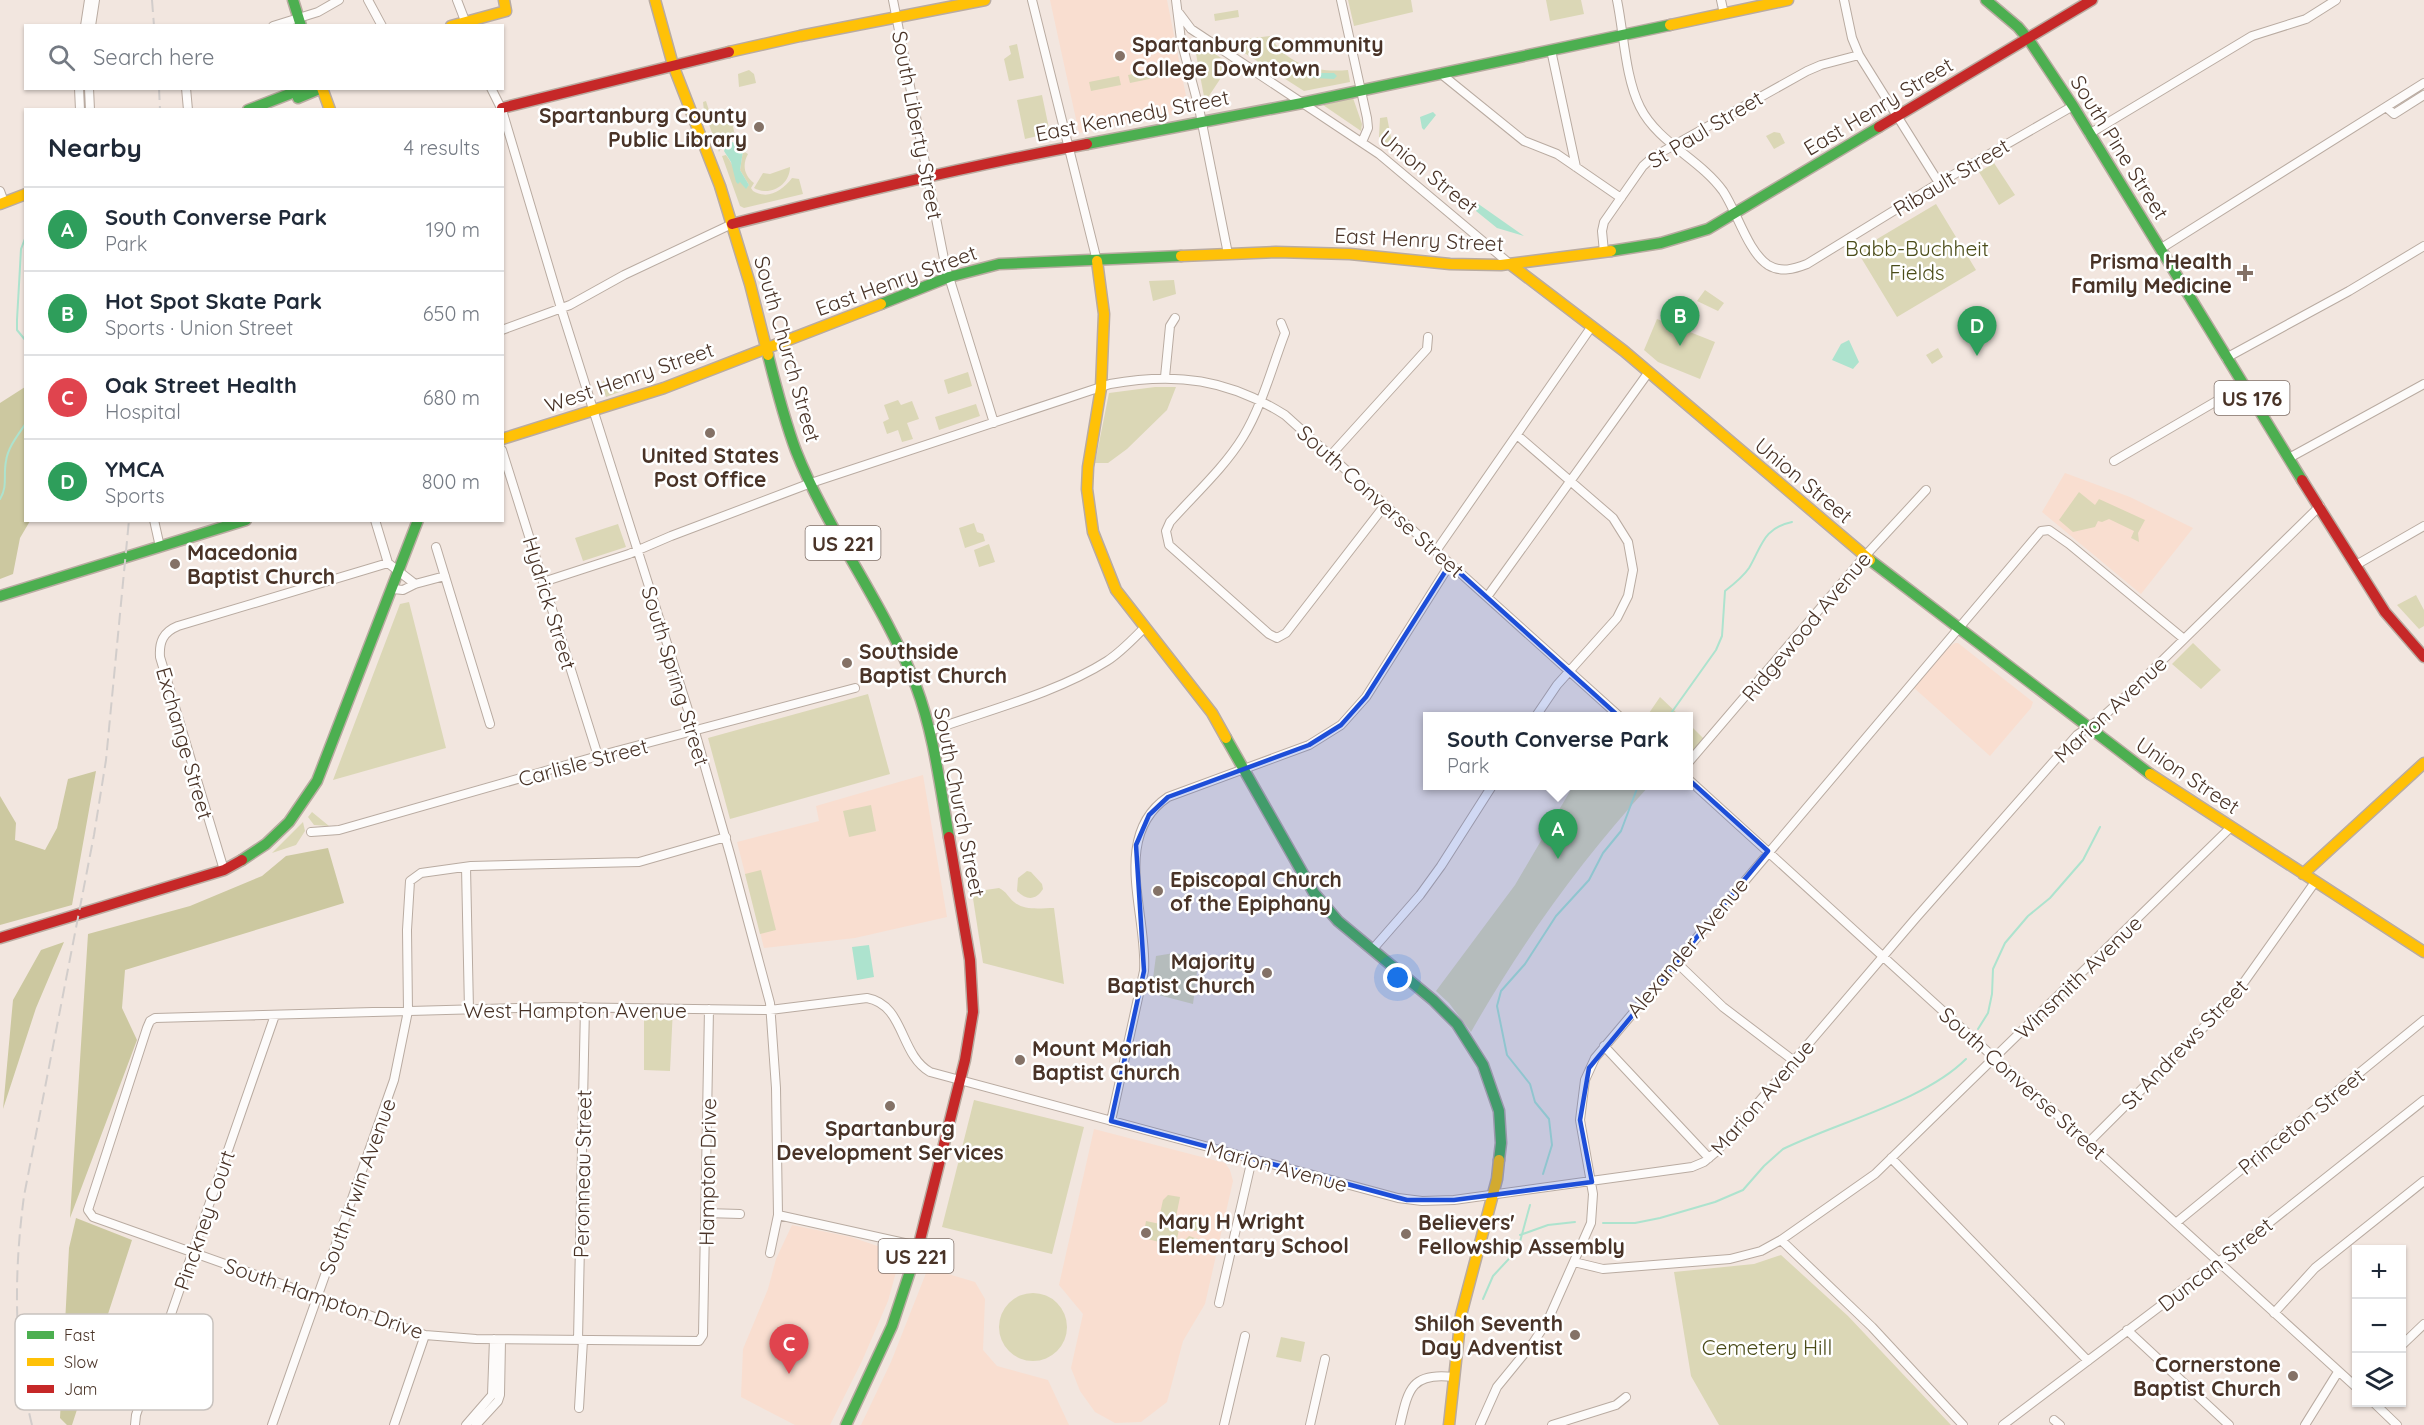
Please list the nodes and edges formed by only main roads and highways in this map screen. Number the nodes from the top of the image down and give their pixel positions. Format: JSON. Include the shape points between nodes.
{"nodes":[{"id":1,"x":293,"y":0,"type":"edge"},
{"id":2,"x":655,"y":0,"type":"edge"},
{"id":3,"x":985,"y":0,"type":"edge"},
{"id":4,"x":1788,"y":0,"type":"edge"},
{"id":5,"x":1986,"y":0,"type":"edge"},
{"id":6,"x":2092,"y":0,"type":"edge"},
{"id":7,"x":505,"y":5,"type":"edge"},
{"id":8,"x":300,"y":22,"type":"edge"},
{"id":9,"x":467,"y":23,"type":"edge"},
{"id":10,"x":2029,"y":40,"type":"junction"},
{"id":11,"x":673,"y":65,"type":"junction"},
{"id":12,"x":300,"y":90,"type":"edge"},
{"id":13,"x":317,"y":90,"type":"edge"},
{"id":14,"x":323,"y":90,"type":"edge"},
{"id":15,"x":254,"y":108,"type":"edge"},
{"id":16,"x":272,"y":108,"type":"edge"},
{"id":17,"x":329,"y":108,"type":"edge"},
{"id":18,"x":504,"y":108,"type":"edge"},
{"id":19,"x":24,"y":195,"type":"edge"},
{"id":20,"x":2,"y":203,"type":"edge"},
{"id":21,"x":732,"y":224,"type":"junction"},
{"id":22,"x":1097,"y":261,"type":"junction"},
{"id":23,"x":1510,"y":264,"type":"junction"},
{"id":24,"x":767,"y":350,"type":"junction"},
{"id":25,"x":504,"y":439,"type":"edge"},
{"id":26,"x":240,"y":522,"type":"edge"},
{"id":27,"x":417,"y":522,"type":"edge"},
{"id":28,"x":0,"y":596,"type":"edge"},
{"id":29,"x":2422,"y":652,"type":"edge"},
{"id":30,"x":2424,"y":763,"type":"edge"},
{"id":31,"x":2303,"y":874,"type":"junction"},
{"id":32,"x":0,"y":938,"type":"edge"},
{"id":33,"x":2423,"y":951,"type":"edge"},
{"id":34,"x":846,"y":1425,"type":"edge"},
{"id":35,"x":1449,"y":1425,"type":"edge"}],
"edges":[{"from":1,"to":8,"type":"main road"},
{"from":2,"to":11,"type":"main road","name":"South Church Street","number":"US 221"},
{"from":3,"to":11,"type":"main road"},
{"from":4,"to":21,"type":"main road","name":"East Kennedy Street","via":[[1302,103],[1067,146]]},
{"from":5,"to":10,"type":"main road","name":"South Pine Street","number":"US 176"},
{"from":6,"to":10,"type":"main road","name":"East Henry Street"},
{"from":7,"to":9,"type":"main road"},
{"from":10,"to":23,"type":"main road","name":"East Henry Street","via":[[1708,229],[1686,237],[1604,252]]},
{"from":10,"to":29,"type":"main road","name":"South Pine Street","number":"US 176","via":[[2385,612]]},
{"from":11,"to":18,"type":"main road"},
{"from":11,"to":21,"type":"main road","name":"South Church Street","number":"US 221"},
{"from":12,"to":15,"type":"main road"},
{"from":13,"to":16,"type":"main road"},
{"from":14,"to":17,"type":"main road"},
{"from":19,"to":20,"type":"main road"},
{"from":21,"to":24,"type":"main road","name":"South Church Street","number":"US 221"},
{"from":22,"to":23,"type":"main road","name":"East Henry Street","via":[[1318,253],[1450,264]]},
{"from":22,"to":24,"type":"main road","name":"East Henry Street","via":[[986,266]]},
{"from":22,"to":35,"type":"main road","via":[[1104,314],[1101,388],[1088,467],[1089,511],[1099,550],[1116,590],[1204,700],[1314,893],[1338,921],[1445,1011],[1467,1037],[1483,1065],[1499,1111],[1500,1158],[1495,1195],[1466,1296],[1452,1377]]},
{"from":23,"to":31,"type":"main road","name":"Union Street","via":[[1592,326],[1865,556],[2151,775]]},
{"from":24,"to":25,"type":"main road","name":"West Henry Street","via":[[594,412]]},
{"from":24,"to":34,"type":"main road","name":"South Church Street","number":"US 221","via":[[786,422],[811,483],[915,684],[930,731],[973,985],[972,1026],[918,1246],[899,1309]]},
{"from":26,"to":28,"type":"main road"},
{"from":27,"to":32,"type":"main road","via":[[326,761],[311,792],[274,839],[224,870]]},
{"from":30,"to":31,"type":"main road"},
{"from":31,"to":33,"type":"main road","name":"Union Street"}]}
